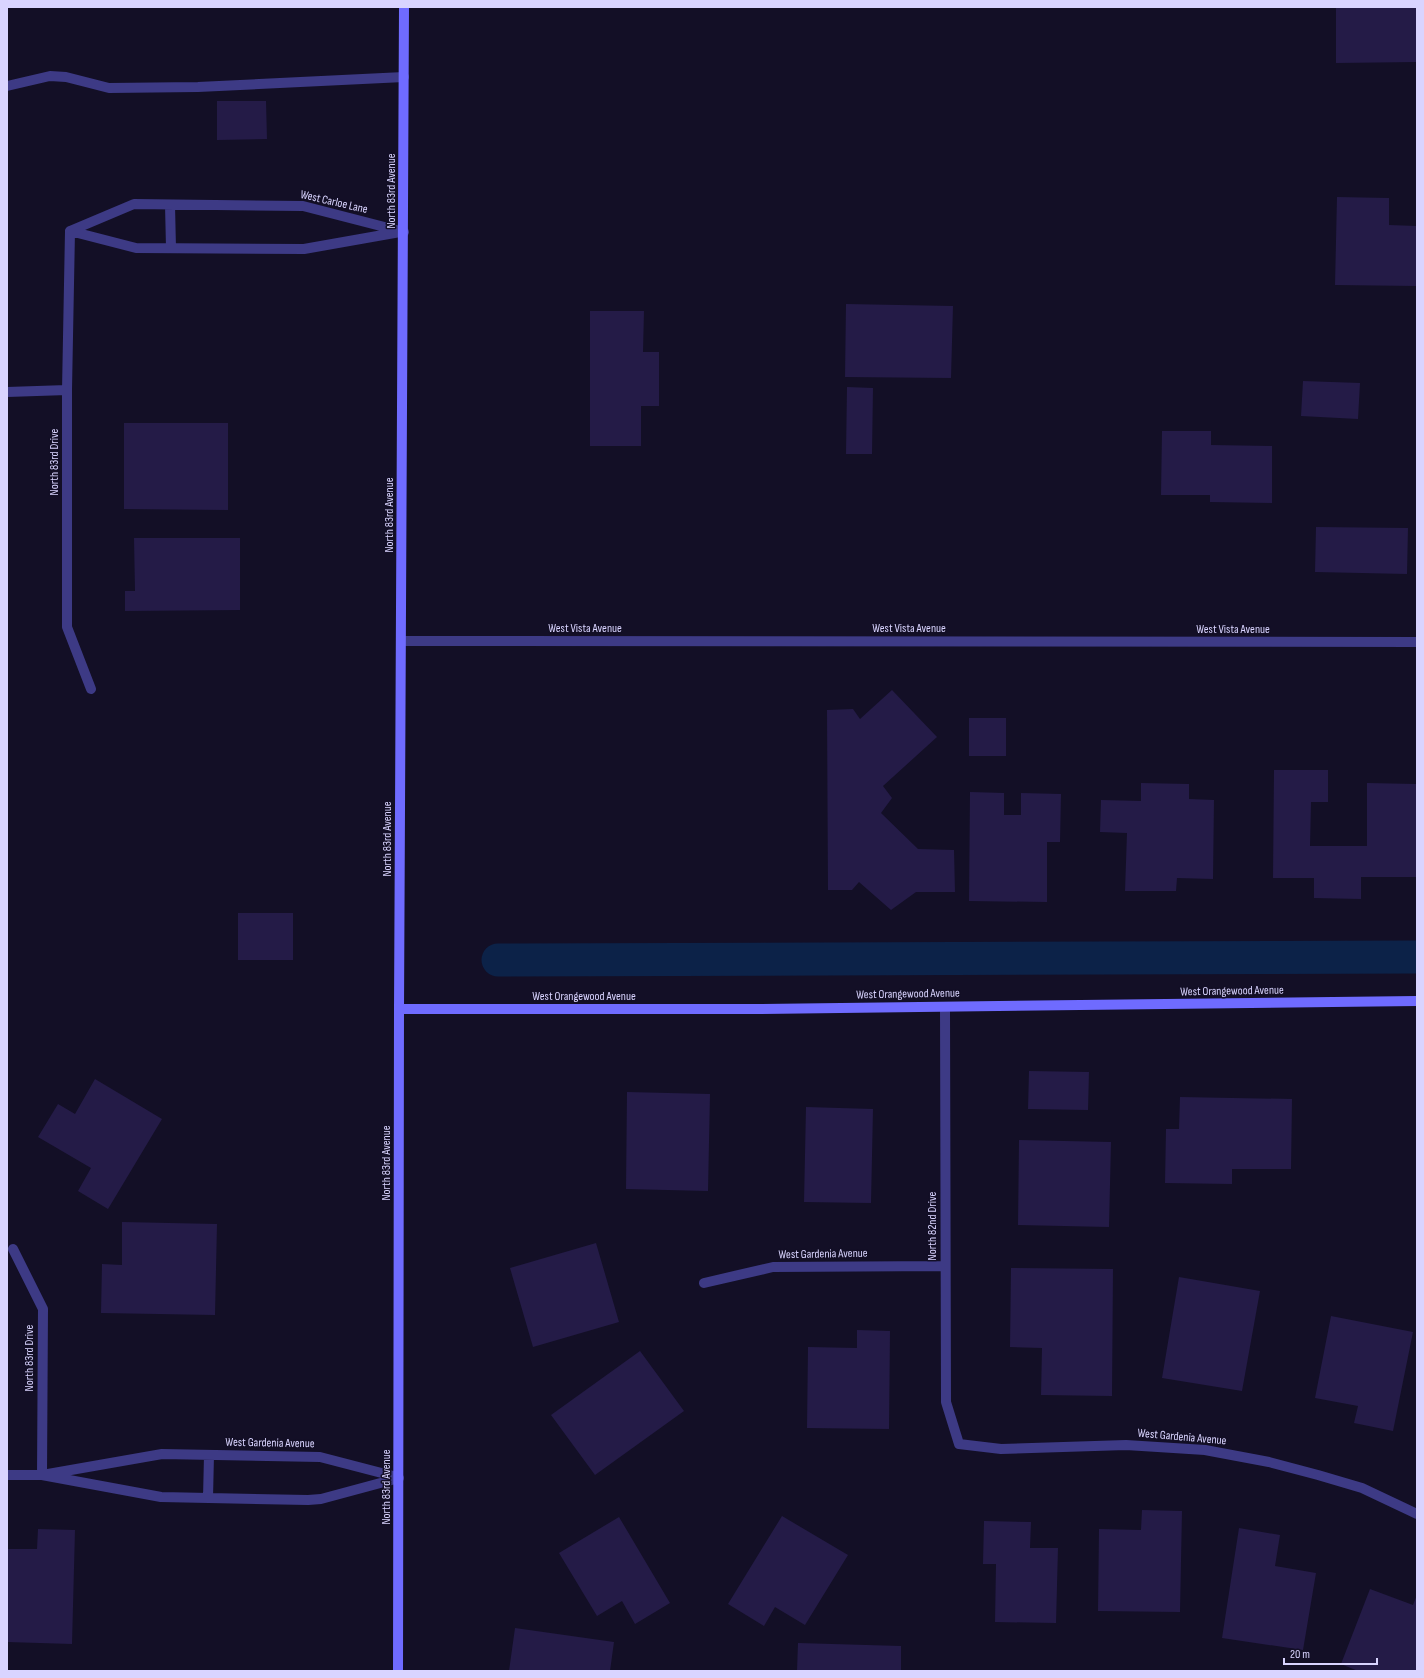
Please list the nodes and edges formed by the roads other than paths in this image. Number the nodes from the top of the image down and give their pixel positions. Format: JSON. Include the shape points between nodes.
{"nodes":[{"id":1,"x":404,"y":7,"type":"edge"},
{"id":2,"x":404,"y":77,"type":"junction"},
{"id":3,"x":7,"y":86,"type":"edge"},
{"id":4,"x":170,"y":205,"type":"junction"},
{"id":5,"x":70,"y":231,"type":"junction"},
{"id":6,"x":404,"y":232,"type":"junction"},
{"id":7,"x":170,"y":248,"type":"junction"},
{"id":8,"x":67,"y":390,"type":"junction"},
{"id":9,"x":7,"y":392,"type":"edge"},
{"id":10,"x":402,"y":641,"type":"junction"},
{"id":11,"x":1417,"y":642,"type":"edge"},
{"id":12,"x":91,"y":689,"type":"dead end"},
{"id":13,"x":1417,"y":1002,"type":"edge"},
{"id":14,"x":945,"y":1007,"type":"junction"},
{"id":15,"x":399,"y":1010,"type":"junction"},
{"id":16,"x":13,"y":1249,"type":"dead end"},
{"id":17,"x":945,"y":1266,"type":"junction"},
{"id":18,"x":704,"y":1283,"type":"dead end"},
{"id":19,"x":959,"y":1444,"type":"joint"},
{"id":20,"x":209,"y":1455,"type":"junction"},
{"id":21,"x":7,"y":1475,"type":"edge"},
{"id":22,"x":42,"y":1475,"type":"junction"},
{"id":23,"x":399,"y":1478,"type":"junction"},
{"id":24,"x":208,"y":1498,"type":"junction"},
{"id":25,"x":1417,"y":1514,"type":"edge"},
{"id":26,"x":398,"y":1671,"type":"edge"}],
"edges":[{"from":1,"to":2,"type":"main road","name":"North 83rd Avenue"},
{"from":2,"to":3,"type":"street","via":[[198,87],[108,88],[66,77],[50,76]]},
{"from":2,"to":6,"type":"main road","name":"North 83rd Avenue"},
{"from":4,"to":5,"type":"street","name":"West Carloe Lane","via":[[134,204]]},
{"from":4,"to":6,"type":"street","name":"West Carloe Lane","via":[[303,206]]},
{"from":4,"to":7,"type":"street"},
{"from":5,"to":7,"type":"street","via":[[136,248]]},
{"from":5,"to":8,"type":"street","name":"North 83rd Drive"},
{"from":6,"to":7,"type":"street","via":[[304,250]]},
{"from":6,"to":10,"type":"main road","name":"North 83rd Avenue"},
{"from":8,"to":9,"type":"street"},
{"from":8,"to":12,"type":"street","name":"North 83rd Drive","via":[[67,627]]},
{"from":10,"to":11,"type":"street","name":"West Vista Avenue"},
{"from":10,"to":15,"type":"main road","name":"North 83rd Avenue"},
{"from":13,"to":14,"type":"main road","name":"West Orangewood Avenue"},
{"from":14,"to":15,"type":"main road","name":"West Orangewood Avenue"},
{"from":14,"to":17,"type":"street","name":"North 82nd Drive"},
{"from":15,"to":23,"type":"main road","name":"North 83rd Avenue"},
{"from":16,"to":22,"type":"street","name":"North 83rd Drive","via":[[43,1309]]},
{"from":17,"to":18,"type":"street","name":"West Gardenia Avenue","via":[[773,1267]]},
{"from":17,"to":19,"type":"street","name":"North 82nd Drive","via":[[946,1402]]},
{"from":19,"to":25,"type":"street","name":"West Gardenia Avenue","via":[[1000,1449],[1126,1445],[1205,1450],[1269,1462],[1362,1488]]},
{"from":20,"to":22,"type":"street","name":"West Gardenia Avenue","via":[[162,1454]]},
{"from":20,"to":23,"type":"street","name":"West Gardenia Avenue","via":[[320,1457]]},
{"from":20,"to":24,"type":"street"},
{"from":21,"to":22,"type":"street","name":"West Gardenia Avenue"},
{"from":22,"to":24,"type":"street","name":"West Gardenia Avenue","via":[[161,1498]]},
{"from":23,"to":24,"type":"street","name":"West Gardenia Avenue","via":[[322,1499]]},
{"from":23,"to":26,"type":"main road","name":"North 83rd Avenue"}]}
